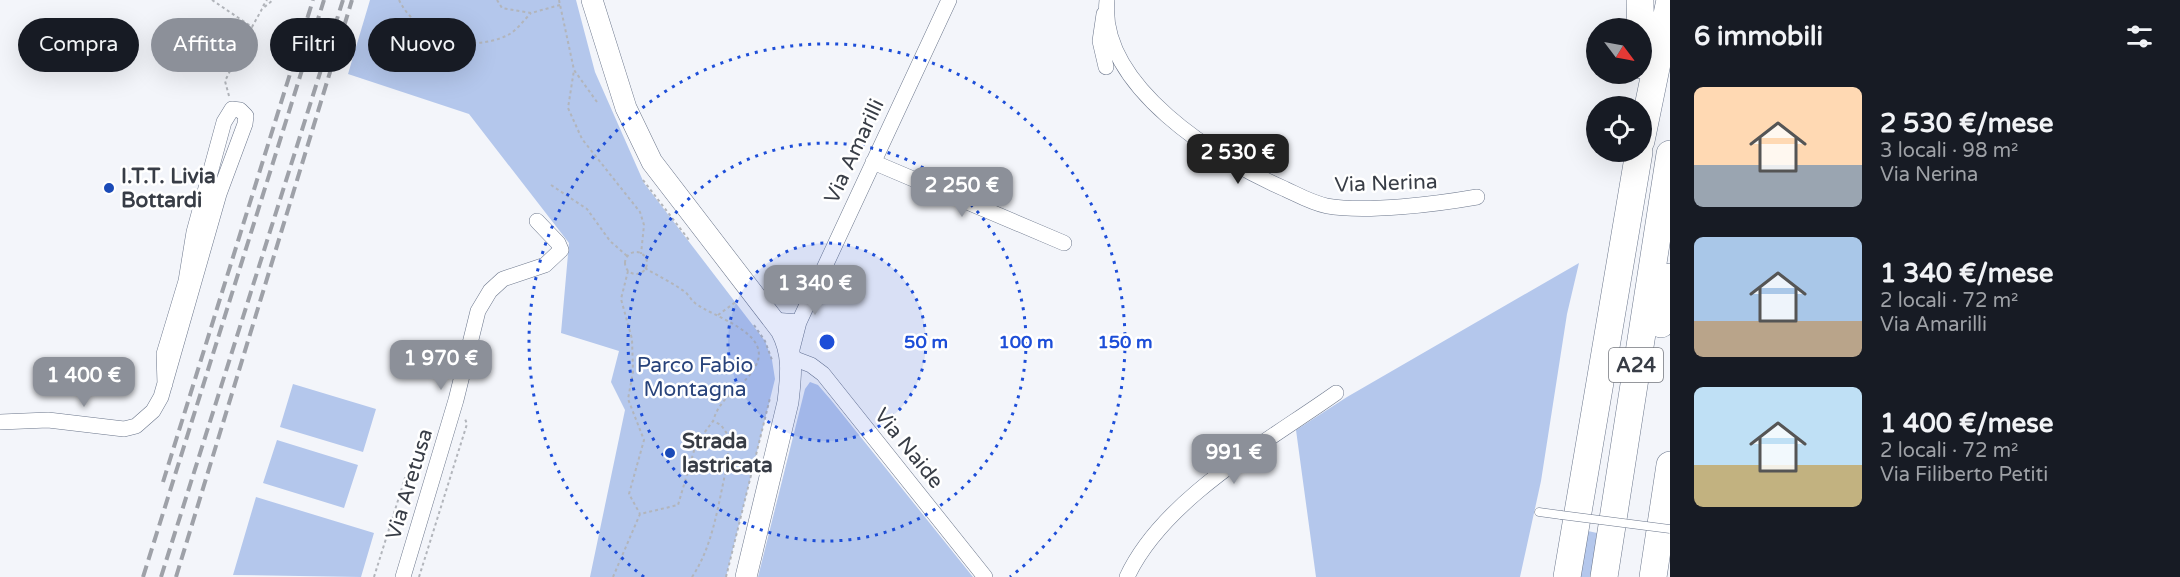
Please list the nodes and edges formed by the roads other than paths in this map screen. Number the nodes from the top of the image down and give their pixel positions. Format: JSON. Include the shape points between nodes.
{"nodes":[{"id":1,"x":592,"y":0,"type":"edge"},
{"id":2,"x":949,"y":0,"type":"edge"},
{"id":3,"x":1640,"y":0,"type":"edge"},
{"id":4,"x":1670,"y":0,"type":"edge"},
{"id":5,"x":1107,"y":3,"type":"edge"},
{"id":6,"x":1640,"y":18,"type":"edge"},
{"id":7,"x":1106,"y":67,"type":"dead end"},
{"id":8,"x":1650,"y":96,"type":"edge"},
{"id":9,"x":232,"y":109,"type":"road end"},
{"id":10,"x":1670,"y":154,"type":"edge"},
{"id":11,"x":873,"y":162,"type":"junction"},
{"id":12,"x":1637,"y":162,"type":"edge"},
{"id":13,"x":1477,"y":197,"type":"dead end"},
{"id":14,"x":537,"y":221,"type":"dead end"},
{"id":15,"x":1064,"y":243,"type":"dead end"},
{"id":16,"x":1670,"y":277,"type":"edge"},
{"id":17,"x":763,"y":322,"type":"junction"},
{"id":18,"x":799,"y":322,"type":"junction"},
{"id":19,"x":790,"y":357,"type":"junction"},
{"id":20,"x":1336,"y":393,"type":"dead end"},
{"id":21,"x":0,"y":422,"type":"edge"},
{"id":22,"x":1670,"y":465,"type":"edge"},
{"id":23,"x":1539,"y":512,"type":"dead end"},
{"id":24,"x":1670,"y":530,"type":"edge"},
{"id":25,"x":403,"y":577,"type":"edge"},
{"id":26,"x":746,"y":577,"type":"edge"},
{"id":27,"x":984,"y":577,"type":"edge"},
{"id":28,"x":1127,"y":577,"type":"edge"},
{"id":29,"x":1567,"y":577,"type":"edge"},
{"id":30,"x":1604,"y":577,"type":"edge"},
{"id":31,"x":1623,"y":577,"type":"edge"},
{"id":32,"x":1653,"y":577,"type":"edge"}],
"edges":[{"from":1,"to":17,"type":"street","via":[[626,108],[652,162]]},
{"from":2,"to":11,"type":"street","name":"Via Amarilli"},
{"from":3,"to":6,"type":"highway"},
{"from":4,"to":8,"type":"highway"},
{"from":5,"to":7,"type":"street","via":[[1100,41]]},
{"from":5,"to":13,"type":"street","name":"Via Nerina","via":[[1114,46],[1156,106],[1212,150],[1257,177],[1315,202],[1337,207],[1440,203]]},
{"from":9,"to":21,"type":"street","via":[[244,112],[245,124],[219,194],[155,408],[129,429],[48,420]]},
{"from":10,"to":30,"type":"highway","number":"A24"},
{"from":11,"to":15,"type":"street"},
{"from":11,"to":18,"type":"street","name":"Via Amarilli"},
{"from":12,"to":29,"type":"highway"},
{"from":14,"to":25,"type":"street","name":"Via Aretusa","via":[[561,250],[545,265],[503,279],[478,311]]},
{"from":16,"to":31,"type":"highway","number":"A24"},
{"from":17,"to":18,"type":"street"},
{"from":17,"to":19,"type":"street","via":[[785,337]]},
{"from":18,"to":19,"type":"street","name":"Via Amarilli"},
{"from":19,"to":26,"type":"street","via":[[788,402]]},
{"from":19,"to":27,"type":"street","name":"Via Naide","via":[[823,374]]},
{"from":20,"to":28,"type":"street","via":[[1183,503],[1153,535]]},
{"from":22,"to":32,"type":"highway"},
{"from":23,"to":24,"type":"lane","bridge":true}]}
